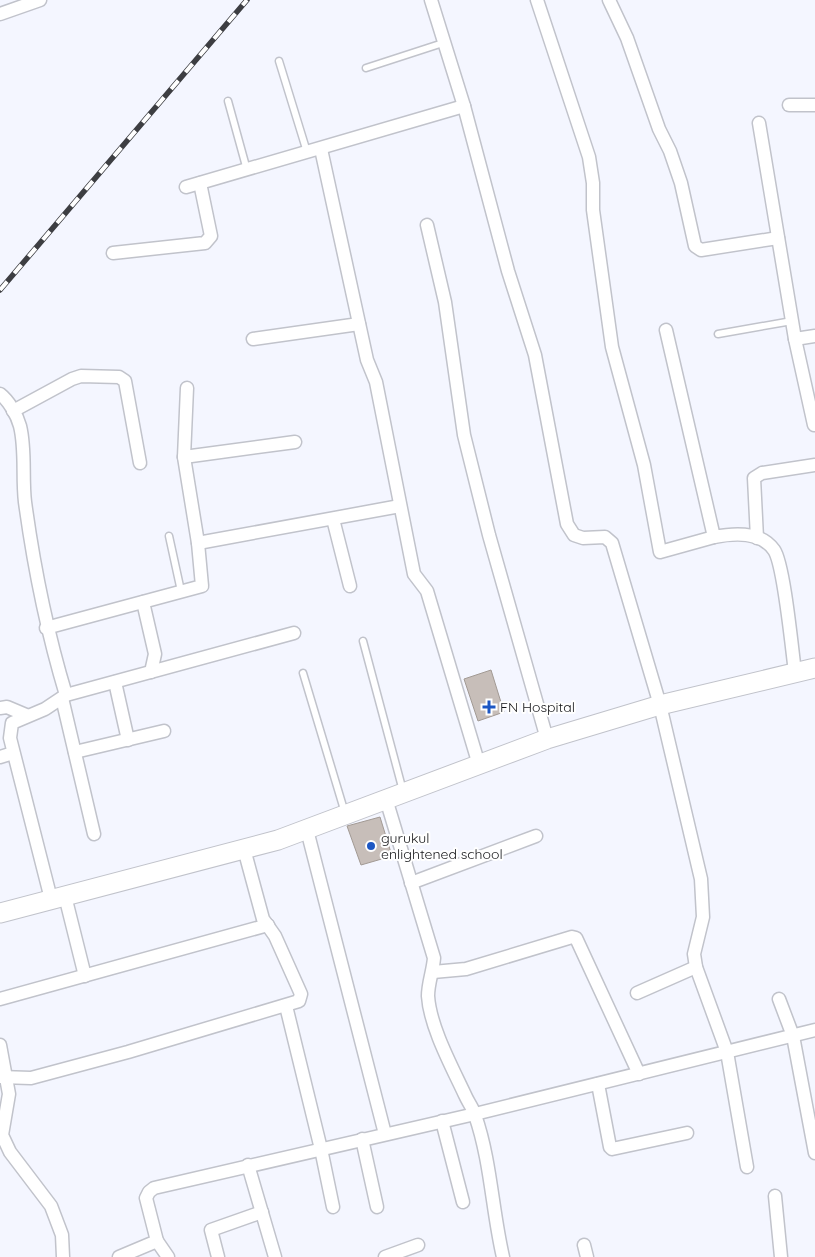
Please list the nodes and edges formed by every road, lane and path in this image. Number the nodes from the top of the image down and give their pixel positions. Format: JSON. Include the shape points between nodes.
{"nodes":[{"id":1,"x":40,"y":0,"type":"edge"},
{"id":2,"x":431,"y":0,"type":"edge"},
{"id":3,"x":537,"y":0,"type":"edge"},
{"id":4,"x":609,"y":0,"type":"edge"},
{"id":5,"x":0,"y":14,"type":"edge"},
{"id":6,"x":443,"y":43,"type":"junction"},
{"id":7,"x":279,"y":61,"type":"dead end"},
{"id":8,"x":366,"y":68,"type":"dead end"},
{"id":9,"x":228,"y":101,"type":"dead end"},
{"id":10,"x":464,"y":106,"type":"junction"},
{"id":11,"x":789,"y":106,"type":"dead end"},
{"id":12,"x":815,"y":106,"type":"edge"},
{"id":13,"x":759,"y":123,"type":"dead end"},
{"id":14,"x":321,"y":149,"type":"junction"},
{"id":15,"x":307,"y":153,"type":"junction"},
{"id":16,"x":247,"y":170,"type":"junction"},
{"id":17,"x":200,"y":183,"type":"junction"},
{"id":18,"x":186,"y":187,"type":"dead end"},
{"id":19,"x":427,"y":225,"type":"dead end"},
{"id":20,"x":778,"y":238,"type":"junction"},
{"id":21,"x":113,"y":253,"type":"dead end"},
{"id":22,"x":792,"y":321,"type":"junction"},
{"id":23,"x":359,"y":324,"type":"junction"},
{"id":24,"x":666,"y":330,"type":"dead end"},
{"id":25,"x":718,"y":334,"type":"dead end"},
{"id":26,"x":815,"y":336,"type":"edge"},
{"id":27,"x":253,"y":339,"type":"dead end"},
{"id":28,"x":795,"y":340,"type":"junction"},
{"id":29,"x":187,"y":388,"type":"dead end"},
{"id":30,"x":0,"y":394,"type":"edge"},
{"id":31,"x":13,"y":411,"type":"junction"},
{"id":32,"x":814,"y":425,"type":"edge"},
{"id":33,"x":295,"y":442,"type":"dead end"},
{"id":34,"x":184,"y":458,"type":"junction"},
{"id":35,"x":140,"y":463,"type":"dead end"},
{"id":36,"x":815,"y":465,"type":"edge"},
{"id":37,"x":400,"y":506,"type":"junction"},
{"id":38,"x":333,"y":519,"type":"junction"},
{"id":39,"x":169,"y":536,"type":"dead end"},
{"id":40,"x":714,"y":537,"type":"junction"},
{"id":41,"x":757,"y":538,"type":"junction"},
{"id":42,"x":198,"y":543,"type":"junction"},
{"id":43,"x":350,"y":586,"type":"dead end"},
{"id":44,"x":181,"y":591,"type":"junction"},
{"id":45,"x":143,"y":602,"type":"junction"},
{"id":46,"x":43,"y":607,"type":"junction"},
{"id":47,"x":62,"y":624,"type":"junction"},
{"id":48,"x":46,"y":628,"type":"junction"},
{"id":49,"x":294,"y":633,"type":"dead end"},
{"id":50,"x":363,"y":641,"type":"dead end"},
{"id":51,"x":815,"y":668,"type":"edge"},
{"id":52,"x":151,"y":672,"type":"junction"},
{"id":53,"x":795,"y":672,"type":"junction"},
{"id":54,"x":302,"y":674,"type":"dead end"},
{"id":55,"x":115,"y":682,"type":"junction"},
{"id":56,"x":64,"y":697,"type":"junction"},
{"id":57,"x":660,"y":705,"type":"junction"},
{"id":58,"x":0,"y":708,"type":"edge"},
{"id":59,"x":26,"y":715,"type":"junction"},
{"id":60,"x":164,"y":731,"type":"dead end"},
{"id":61,"x":547,"y":739,"type":"junction"},
{"id":62,"x":128,"y":740,"type":"junction"},
{"id":63,"x":75,"y":752,"type":"junction"},
{"id":64,"x":13,"y":753,"type":"junction"},
{"id":65,"x":0,"y":757,"type":"edge"},
{"id":66,"x":478,"y":765,"type":"junction"},
{"id":67,"x":395,"y":796,"type":"junction"},
{"id":68,"x":346,"y":815,"type":"junction"},
{"id":69,"x":306,"y":830,"type":"junction"},
{"id":70,"x":94,"y":834,"type":"dead end"},
{"id":71,"x":536,"y":836,"type":"dead end"},
{"id":72,"x":244,"y":849,"type":"junction"},
{"id":73,"x":412,"y":883,"type":"junction"},
{"id":74,"x":58,"y":897,"type":"junction"},
{"id":75,"x":0,"y":914,"type":"edge"},
{"id":76,"x":268,"y":925,"type":"junction"},
{"id":77,"x":696,"y":967,"type":"junction"},
{"id":78,"x":433,"y":972,"type":"junction"},
{"id":79,"x":85,"y":976,"type":"junction"},
{"id":80,"x":637,"y":993,"type":"dead end"},
{"id":81,"x":0,"y":999,"type":"edge"},
{"id":82,"x":779,"y":999,"type":"dead end"},
{"id":83,"x":286,"y":1006,"type":"junction"},
{"id":84,"x":815,"y":1030,"type":"edge"},
{"id":85,"x":793,"y":1036,"type":"junction"},
{"id":86,"x":0,"y":1045,"type":"edge"},
{"id":87,"x":727,"y":1052,"type":"junction"},
{"id":88,"x":639,"y":1074,"type":"junction"},
{"id":89,"x":3,"y":1077,"type":"edge"},
{"id":90,"x":598,"y":1084,"type":"junction"},
{"id":91,"x":475,"y":1114,"type":"junction"},
{"id":92,"x":442,"y":1121,"type":"junction"},
{"id":93,"x":686,"y":1132,"type":"dead end"},
{"id":94,"x":386,"y":1134,"type":"junction"},
{"id":95,"x":362,"y":1140,"type":"junction"},
{"id":96,"x":321,"y":1149,"type":"junction"},
{"id":97,"x":815,"y":1153,"type":"edge"},
{"id":98,"x":248,"y":1165,"type":"junction"},
{"id":99,"x":747,"y":1168,"type":"dead end"},
{"id":100,"x":775,"y":1196,"type":"dead end"},
{"id":101,"x":463,"y":1202,"type":"dead end"},
{"id":102,"x":333,"y":1206,"type":"dead end"},
{"id":103,"x":377,"y":1207,"type":"dead end"},
{"id":104,"x":262,"y":1212,"type":"junction"},
{"id":105,"x":158,"y":1241,"type":"junction"},
{"id":106,"x":418,"y":1244,"type":"dead end"},
{"id":107,"x":63,"y":1257,"type":"edge"},
{"id":108,"x":122,"y":1257,"type":"edge"},
{"id":109,"x":168,"y":1257,"type":"edge"},
{"id":110,"x":218,"y":1257,"type":"edge"},
{"id":111,"x":275,"y":1257,"type":"edge"},
{"id":112,"x":385,"y":1257,"type":"edge"},
{"id":113,"x":503,"y":1257,"type":"edge"},
{"id":114,"x":782,"y":1257,"type":"edge"}],
"edges":[{"from":1,"to":5,"type":"street"},
{"from":2,"to":6,"type":"street"},
{"from":3,"to":40,"type":"street","via":[[589,157],[612,346],[644,465],[660,552]]},
{"from":4,"to":20,"type":"street","via":[[627,38],[675,167],[696,246],[701,250]]},
{"from":6,"to":8,"type":"lane"},
{"from":6,"to":10,"type":"street"},
{"from":7,"to":15,"type":"lane"},
{"from":9,"to":16,"type":"lane"},
{"from":10,"to":14,"type":"street"},
{"from":10,"to":57,"type":"street","via":[[508,271],[535,355],[567,524],[574,535],[605,537],[612,543]]},
{"from":11,"to":12,"type":"street"},
{"from":13,"to":20,"type":"street"},
{"from":14,"to":15,"type":"street"},
{"from":14,"to":23,"type":"street"},
{"from":15,"to":16,"type":"street"},
{"from":16,"to":17,"type":"street"},
{"from":17,"to":18,"type":"street"},
{"from":17,"to":21,"type":"street","via":[[211,236],[209,240]]},
{"from":19,"to":61,"type":"street","via":[[445,302],[464,435]]},
{"from":20,"to":22,"type":"street"},
{"from":22,"to":25,"type":"lane"},
{"from":22,"to":28,"type":"street"},
{"from":23,"to":27,"type":"street"},
{"from":23,"to":37,"type":"street","via":[[376,382]]},
{"from":24,"to":40,"type":"street"},
{"from":26,"to":28,"type":"street"},
{"from":28,"to":32,"type":"street"},
{"from":29,"to":34,"type":"street"},
{"from":30,"to":31,"type":"street"},
{"from":31,"to":35,"type":"street","via":[[72,379],[89,375],[119,377],[125,381]]},
{"from":31,"to":46,"type":"street","via":[[20,425],[25,501]]},
{"from":33,"to":34,"type":"street"},
{"from":34,"to":42,"type":"street"},
{"from":36,"to":41,"type":"street","via":[[762,473],[754,478]]},
{"from":37,"to":38,"type":"street"},
{"from":37,"to":66,"type":"street","via":[[414,574],[427,591]]},
{"from":38,"to":42,"type":"street"},
{"from":38,"to":43,"type":"street"},
{"from":39,"to":44,"type":"lane"},
{"from":40,"to":41,"type":"street","via":[[736,532]]},
{"from":41,"to":53,"type":"street","via":[[775,551],[778,560]]},
{"from":42,"to":44,"type":"street","via":[[202,586]]},
{"from":44,"to":45,"type":"street"},
{"from":45,"to":47,"type":"street"},
{"from":45,"to":52,"type":"street","via":[[155,654]]},
{"from":46,"to":47,"type":"street"},
{"from":46,"to":48,"type":"street"},
{"from":47,"to":48,"type":"street"},
{"from":48,"to":56,"type":"street"},
{"from":49,"to":52,"type":"street"},
{"from":50,"to":67,"type":"lane"},
{"from":51,"to":53,"type":"street"},
{"from":52,"to":55,"type":"street"},
{"from":53,"to":57,"type":"street"},
{"from":54,"to":68,"type":"lane"},
{"from":55,"to":56,"type":"street"},
{"from":55,"to":62,"type":"street"},
{"from":56,"to":59,"type":"street","via":[[45,709]]},
{"from":56,"to":63,"type":"street"},
{"from":57,"to":61,"type":"street"},
{"from":57,"to":77,"type":"street","via":[[701,879],[703,918],[694,954]]},
{"from":58,"to":59,"type":"street","via":[[7,707]]},
{"from":59,"to":64,"type":"street","via":[[12,723]]},
{"from":60,"to":62,"type":"street"},
{"from":61,"to":66,"type":"street"},
{"from":62,"to":63,"type":"street"},
{"from":63,"to":70,"type":"street"},
{"from":64,"to":65,"type":"street"},
{"from":64,"to":74,"type":"street"},
{"from":66,"to":67,"type":"street"},
{"from":67,"to":68,"type":"street"},
{"from":67,"to":73,"type":"street"},
{"from":68,"to":69,"type":"street"},
{"from":69,"to":72,"type":"street"},
{"from":69,"to":94,"type":"street"},
{"from":71,"to":73,"type":"street"},
{"from":72,"to":74,"type":"street"},
{"from":72,"to":76,"type":"street"},
{"from":73,"to":78,"type":"street","via":[[434,958]]},
{"from":74,"to":75,"type":"street"},
{"from":74,"to":79,"type":"street"},
{"from":76,"to":79,"type":"street"},
{"from":76,"to":83,"type":"street","via":[[301,994],[299,1000]]},
{"from":77,"to":80,"type":"street"},
{"from":77,"to":87,"type":"street"},
{"from":78,"to":88,"type":"street","via":[[466,969],[576,938]]},
{"from":78,"to":91,"type":"street","via":[[428,983],[428,998],[437,1031]]},
{"from":79,"to":81,"type":"street"},
{"from":82,"to":85,"type":"street"},
{"from":83,"to":89,"type":"street","via":[[31,1078]]},
{"from":83,"to":96,"type":"street"},
{"from":84,"to":85,"type":"street"},
{"from":85,"to":87,"type":"street"},
{"from":85,"to":97,"type":"street"},
{"from":86,"to":89,"type":"street"},
{"from":87,"to":88,"type":"street"},
{"from":87,"to":99,"type":"street"},
{"from":88,"to":90,"type":"street"},
{"from":89,"to":107,"type":"street","via":[[8,1102],[2,1135],[10,1152],[51,1206],[62,1235]]},
{"from":90,"to":91,"type":"street"},
{"from":90,"to":93,"type":"street","via":[[612,1149]]},
{"from":91,"to":92,"type":"street"},
{"from":91,"to":113,"type":"street"},
{"from":92,"to":94,"type":"street"},
{"from":92,"to":101,"type":"street"},
{"from":94,"to":95,"type":"street"},
{"from":95,"to":96,"type":"street"},
{"from":95,"to":103,"type":"street"},
{"from":96,"to":98,"type":"street"},
{"from":96,"to":102,"type":"street"},
{"from":98,"to":104,"type":"street"},
{"from":98,"to":105,"type":"street","via":[[148,1192],[146,1198]]},
{"from":100,"to":114,"type":"street"},
{"from":104,"to":110,"type":"street","via":[[212,1229],[210,1232]]},
{"from":104,"to":111,"type":"street"},
{"from":105,"to":108,"type":"street"},
{"from":105,"to":109,"type":"street"},
{"from":106,"to":112,"type":"street"}]}
